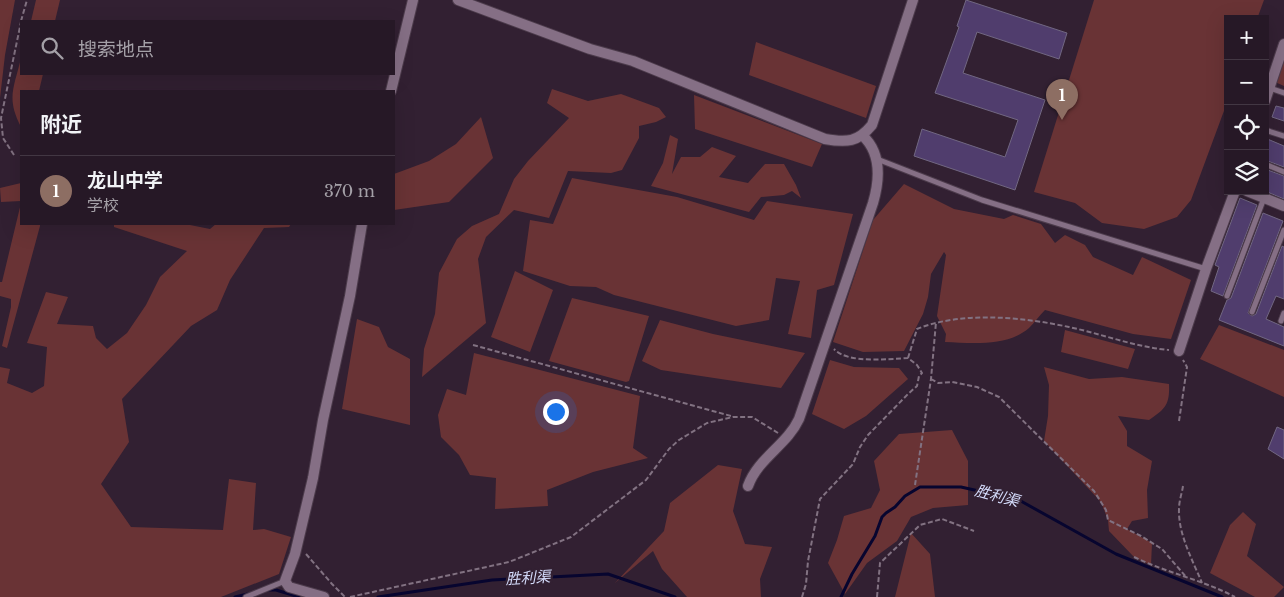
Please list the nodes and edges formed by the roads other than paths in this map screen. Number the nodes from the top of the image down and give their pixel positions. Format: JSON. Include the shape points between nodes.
{"nodes":[{"id":1,"x":413,"y":0,"type":"edge"},
{"id":2,"x":458,"y":0,"type":"edge"},
{"id":3,"x":913,"y":0,"type":"edge"},
{"id":4,"x":1284,"y":44,"type":"edge"},
{"id":5,"x":395,"y":74,"type":"edge"},
{"id":6,"x":395,"y":75,"type":"edge"},
{"id":7,"x":1270,"y":88,"type":"joint"},
{"id":8,"x":391,"y":90,"type":"edge"},
{"id":9,"x":1284,"y":93,"type":"edge"},
{"id":10,"x":1269,"y":131,"type":"edge"},
{"id":11,"x":862,"y":135,"type":"junction"},
{"id":12,"x":1284,"y":136,"type":"edge"},
{"id":13,"x":877,"y":158,"type":"junction"},
{"id":14,"x":1269,"y":166,"type":"edge"},
{"id":15,"x":1284,"y":172,"type":"edge"},
{"id":16,"x":1234,"y":195,"type":"edge"},
{"id":17,"x":1257,"y":195,"type":"edge"},
{"id":18,"x":1264,"y":198,"type":"junction"},
{"id":19,"x":1284,"y":206,"type":"edge"},
{"id":20,"x":362,"y":225,"type":"edge"},
{"id":21,"x":1284,"y":230,"type":"edge"},
{"id":22,"x":1206,"y":269,"type":"junction"},
{"id":23,"x":1227,"y":296,"type":"dead end"},
{"id":24,"x":1252,"y":312,"type":"dead end"},
{"id":25,"x":1284,"y":313,"type":"edge"},
{"id":26,"x":1281,"y":321,"type":"dead end"},
{"id":27,"x":1179,"y":351,"type":"road end"},
{"id":28,"x":748,"y":486,"type":"dead end"},
{"id":29,"x":285,"y":581,"type":"junction"},
{"id":30,"x":246,"y":597,"type":"edge"},
{"id":31,"x":324,"y":597,"type":"edge"}],
"edges":[{"from":1,"to":5,"type":"street"},
{"from":2,"to":11,"type":"street","via":[[590,49],[633,61],[825,138],[851,140]]},
{"from":3,"to":11,"type":"street","via":[[872,125]]},
{"from":4,"to":7,"type":"street"},
{"from":6,"to":8,"type":"street"},
{"from":7,"to":9,"type":"lane"},
{"from":10,"to":12,"type":"lane"},
{"from":11,"to":13,"type":"street"},
{"from":13,"to":22,"type":"lane","via":[[982,200]]},
{"from":13,"to":28,"type":"street","via":[[878,178],[873,202],[799,419],[757,468]]},
{"from":14,"to":15,"type":"lane"},
{"from":16,"to":22,"type":"street"},
{"from":17,"to":18,"type":"street"},
{"from":18,"to":19,"type":"street"},
{"from":18,"to":23,"type":"lane"},
{"from":20,"to":29,"type":"street","via":[[313,478],[296,554]]},
{"from":21,"to":24,"type":"lane"},
{"from":22,"to":27,"type":"street"},
{"from":25,"to":26,"type":"lane"},
{"from":29,"to":30,"type":"lane"},
{"from":29,"to":31,"type":"street","via":[[288,587]]}]}
